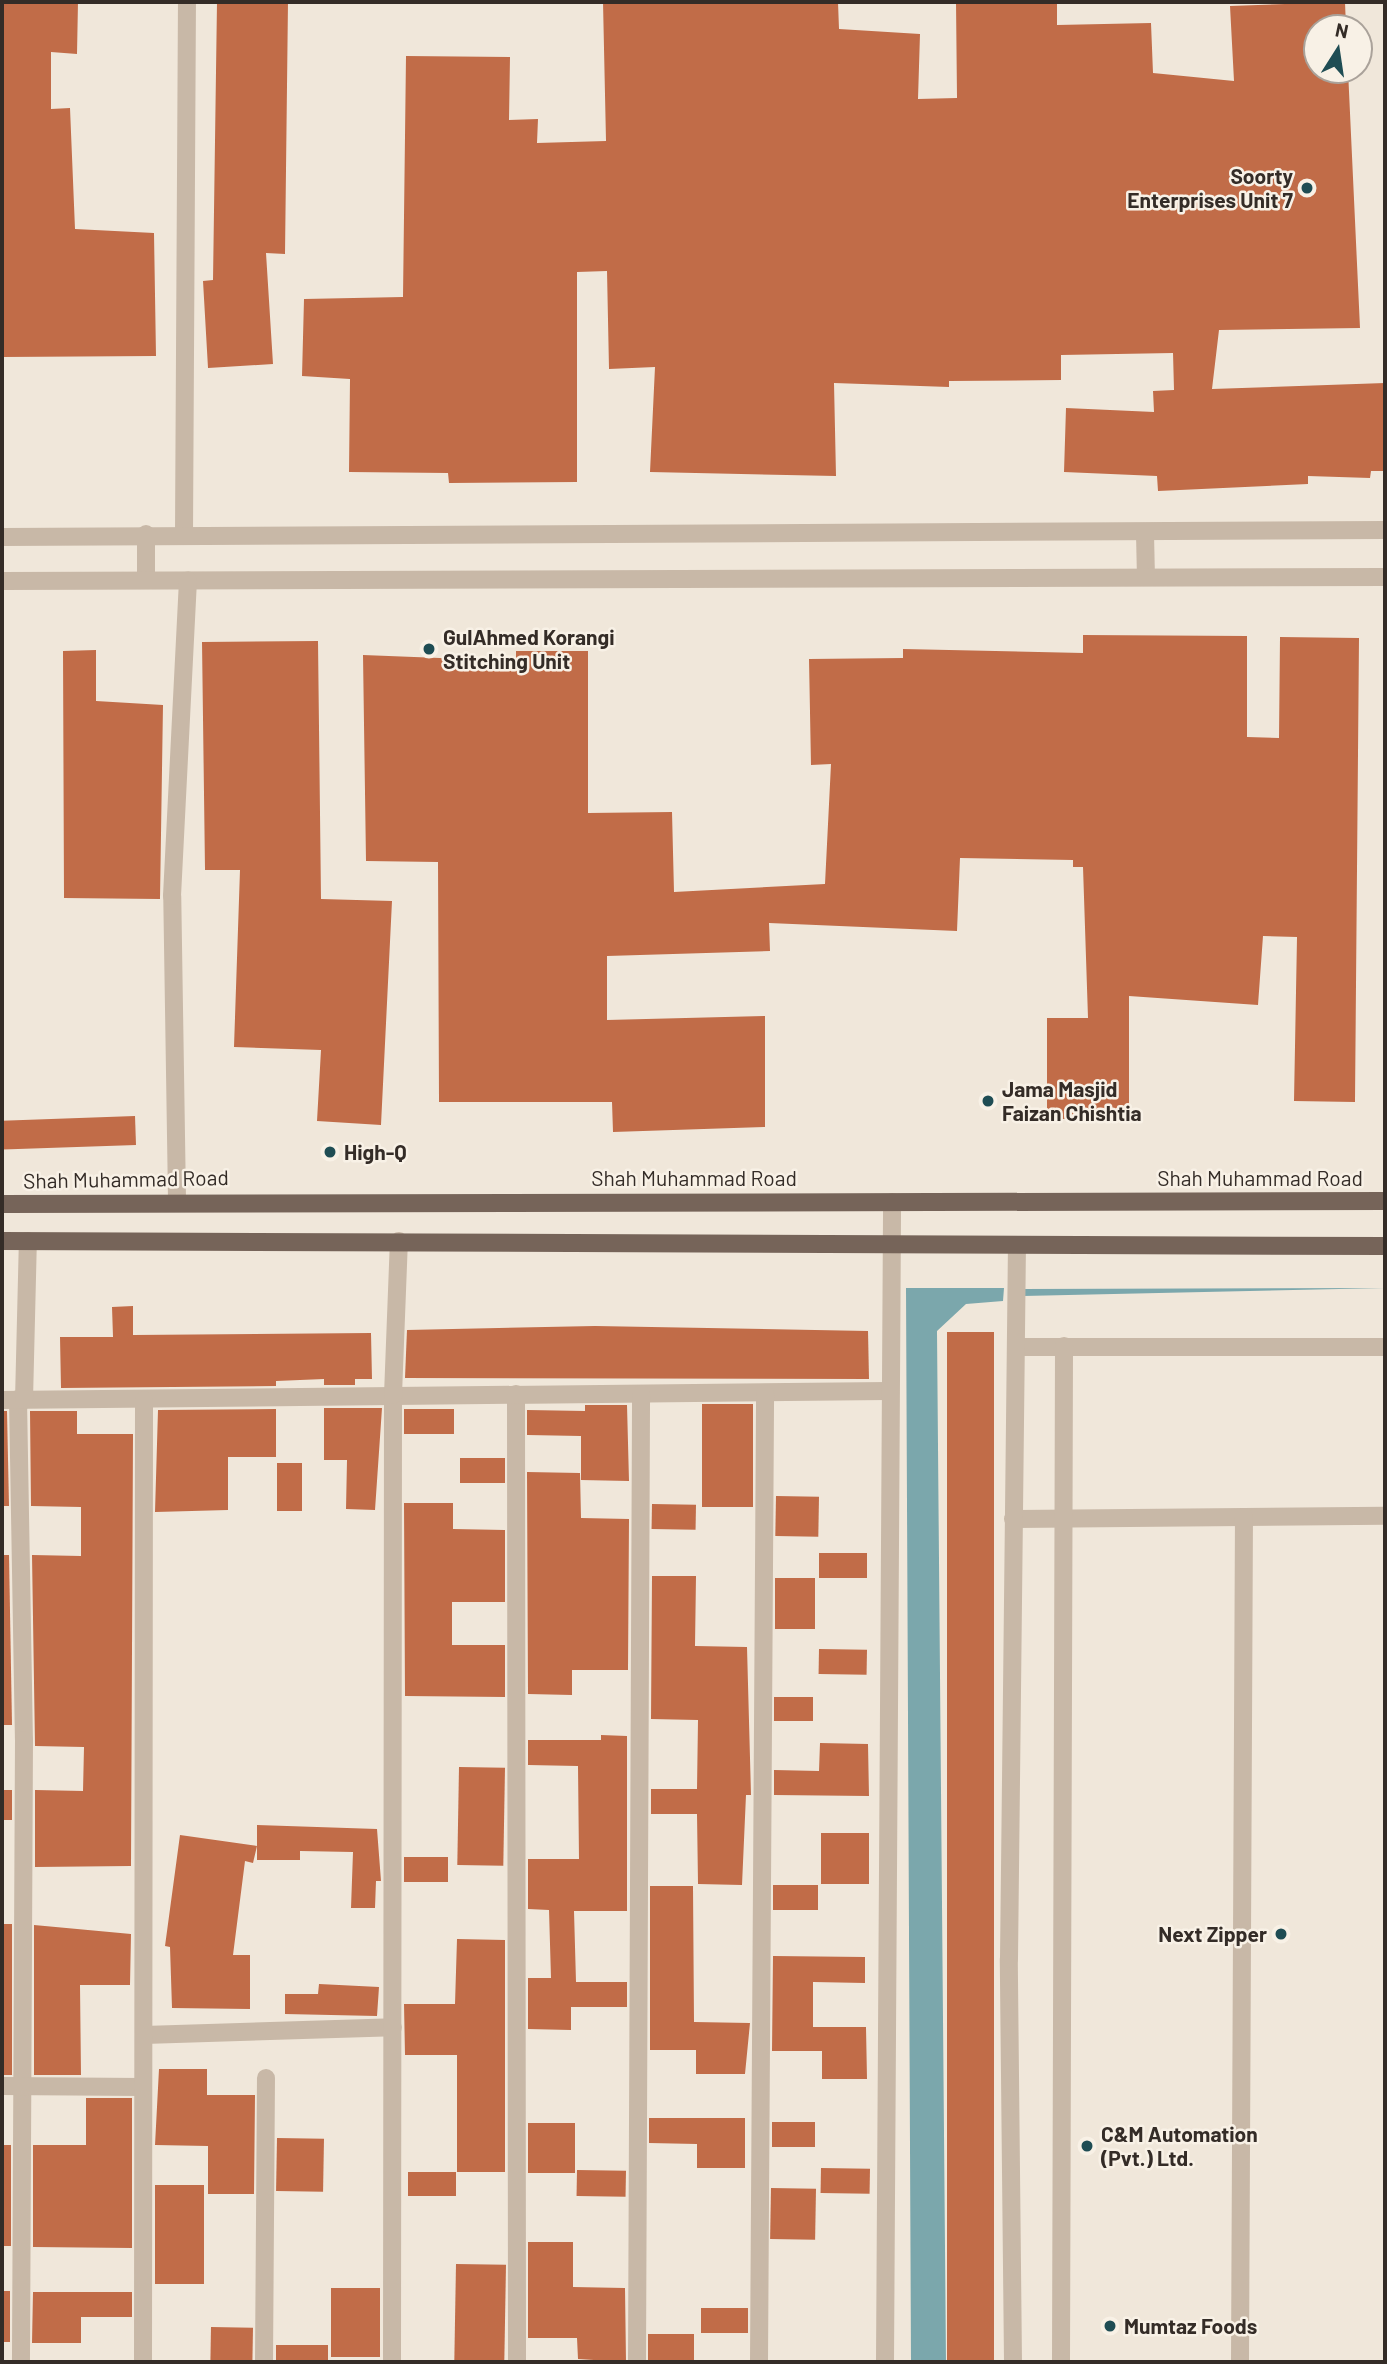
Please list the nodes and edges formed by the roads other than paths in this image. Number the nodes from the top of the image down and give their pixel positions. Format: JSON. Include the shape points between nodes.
{"nodes":[{"id":1,"x":187,"y":2,"type":"edge"},
{"id":2,"x":1385,"y":530,"type":"edge"},
{"id":3,"x":184,"y":533,"type":"junction"},
{"id":4,"x":146,"y":534,"type":"junction"},
{"id":5,"x":1145,"y":534,"type":"junction"},
{"id":6,"x":2,"y":537,"type":"edge"},
{"id":7,"x":1146,"y":577,"type":"junction"},
{"id":8,"x":1385,"y":577,"type":"edge"},
{"id":9,"x":146,"y":580,"type":"junction"},
{"id":10,"x":188,"y":580,"type":"junction"},
{"id":11,"x":2,"y":581,"type":"edge"},
{"id":12,"x":177,"y":1199,"type":"junction"},
{"id":13,"x":1385,"y":1200,"type":"edge"},
{"id":14,"x":892,"y":1202,"type":"junction"},
{"id":15,"x":2,"y":1204,"type":"edge"},
{"id":16,"x":2,"y":1241,"type":"edge"},
{"id":17,"x":28,"y":1241,"type":"junction"},
{"id":18,"x":399,"y":1241,"type":"junction"},
{"id":19,"x":1017,"y":1245,"type":"junction"},
{"id":20,"x":891,"y":1246,"type":"junction"},
{"id":21,"x":1385,"y":1246,"type":"edge"},
{"id":22,"x":1064,"y":1346,"type":"junction"},
{"id":23,"x":1017,"y":1347,"type":"junction"},
{"id":24,"x":1385,"y":1347,"type":"edge"},
{"id":25,"x":888,"y":1391,"type":"junction"},
{"id":26,"x":516,"y":1394,"type":"junction"},
{"id":27,"x":641,"y":1394,"type":"junction"},
{"id":28,"x":765,"y":1394,"type":"junction"},
{"id":29,"x":393,"y":1395,"type":"junction"},
{"id":30,"x":14,"y":1399,"type":"edge"},
{"id":31,"x":144,"y":1399,"type":"junction"},
{"id":32,"x":1385,"y":1516,"type":"edge"},
{"id":33,"x":1244,"y":1517,"type":"junction"},
{"id":34,"x":1063,"y":1518,"type":"junction"},
{"id":35,"x":1013,"y":1519,"type":"junction"},
{"id":36,"x":393,"y":2027,"type":"junction"},
{"id":37,"x":144,"y":2035,"type":"junction"},
{"id":38,"x":266,"y":2078,"type":"dead end"},
{"id":39,"x":2,"y":2087,"type":"edge"},
{"id":40,"x":21,"y":2087,"type":"junction"},
{"id":41,"x":143,"y":2087,"type":"junction"},
{"id":42,"x":21,"y":2362,"type":"edge"},
{"id":43,"x":143,"y":2362,"type":"edge"},
{"id":44,"x":264,"y":2362,"type":"edge"},
{"id":45,"x":392,"y":2362,"type":"edge"},
{"id":46,"x":517,"y":2362,"type":"edge"},
{"id":47,"x":637,"y":2362,"type":"edge"},
{"id":48,"x":759,"y":2362,"type":"edge"},
{"id":49,"x":885,"y":2362,"type":"edge"},
{"id":50,"x":1013,"y":2362,"type":"edge"},
{"id":51,"x":1061,"y":2362,"type":"edge"},
{"id":52,"x":1240,"y":2362,"type":"edge"}],
"edges":[{"from":1,"to":3,"type":"street"},
{"from":2,"to":5,"type":"street"},
{"from":3,"to":4,"type":"street"},
{"from":3,"to":5,"type":"street"},
{"from":4,"to":6,"type":"street"},
{"from":4,"to":9,"type":"street"},
{"from":5,"to":7,"type":"street"},
{"from":7,"to":8,"type":"street"},
{"from":7,"to":10,"type":"street"},
{"from":9,"to":10,"type":"street"},
{"from":9,"to":11,"type":"street"},
{"from":10,"to":12,"type":"street","via":[[172,896]]},
{"from":12,"to":14,"type":"main road","name":"Shah Muhammad Road"},
{"from":12,"to":15,"type":"main road","name":"Shah Muhammad Road"},
{"from":13,"to":14,"type":"main road","name":"Shah Muhammad Road"},
{"from":14,"to":20,"type":"street"},
{"from":16,"to":17,"type":"main road"},
{"from":17,"to":18,"type":"main road"},
{"from":17,"to":30,"type":"street"},
{"from":18,"to":20,"type":"main road"},
{"from":18,"to":29,"type":"street"},
{"from":19,"to":20,"type":"main road"},
{"from":19,"to":21,"type":"main road"},
{"from":19,"to":23,"type":"street"},
{"from":20,"to":25,"type":"street"},
{"from":22,"to":23,"type":"street"},
{"from":22,"to":24,"type":"street"},
{"from":22,"to":34,"type":"street"},
{"from":23,"to":35,"type":"street"},
{"from":25,"to":28,"type":"street"},
{"from":25,"to":49,"type":"street"},
{"from":26,"to":27,"type":"street"},
{"from":26,"to":29,"type":"street"},
{"from":26,"to":46,"type":"street"},
{"from":27,"to":28,"type":"street"},
{"from":27,"to":47,"type":"street"},
{"from":28,"to":48,"type":"street"},
{"from":29,"to":31,"type":"street"},
{"from":29,"to":36,"type":"street"},
{"from":30,"to":31,"type":"street"},
{"from":30,"to":40,"type":"street"},
{"from":31,"to":37,"type":"street"},
{"from":32,"to":33,"type":"street"},
{"from":33,"to":34,"type":"street"},
{"from":33,"to":52,"type":"street"},
{"from":34,"to":35,"type":"street"},
{"from":34,"to":51,"type":"street"},
{"from":35,"to":50,"type":"street"},
{"from":36,"to":37,"type":"street"},
{"from":36,"to":45,"type":"street"},
{"from":37,"to":41,"type":"street"},
{"from":38,"to":44,"type":"street"},
{"from":39,"to":40,"type":"street"},
{"from":40,"to":41,"type":"street"},
{"from":40,"to":42,"type":"street"},
{"from":41,"to":43,"type":"street"}]}
